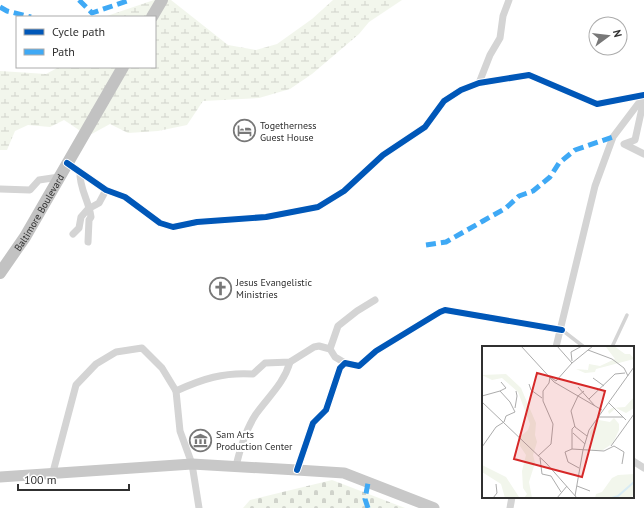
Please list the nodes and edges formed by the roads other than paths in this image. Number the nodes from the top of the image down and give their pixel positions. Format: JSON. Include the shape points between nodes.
{"nodes":[{"id":1,"x":162,"y":0,"type":"edge"},
{"id":2,"x":509,"y":0,"type":"edge"},
{"id":3,"x":153,"y":16,"type":"edge"},
{"id":4,"x":122,"y":68,"type":"edge"},
{"id":5,"x":480,"y":83,"type":"junction"},
{"id":6,"x":644,"y":97,"type":"edge"},
{"id":7,"x":644,"y":154,"type":"edge"},
{"id":8,"x":67,"y":163,"type":"junction"},
{"id":9,"x":80,"y":172,"type":"junction"},
{"id":10,"x":59,"y":177,"type":"junction"},
{"id":11,"x":0,"y":189,"type":"edge"},
{"id":12,"x":106,"y":190,"type":"junction"},
{"id":13,"x":90,"y":208,"type":"junction"},
{"id":14,"x":73,"y":234,"type":"dead end"},
{"id":15,"x":88,"y":242,"type":"dead end"},
{"id":16,"x":0,"y":273,"type":"edge"},
{"id":17,"x":376,"y":300,"type":"dead end"},
{"id":18,"x":627,"y":315,"type":"dead end"},
{"id":19,"x":562,"y":330,"type":"junction"},
{"id":20,"x":556,"y":346,"type":"edge"},
{"id":21,"x":583,"y":346,"type":"edge"},
{"id":22,"x":612,"y":346,"type":"edge"},
{"id":23,"x":330,"y":349,"type":"junction"},
{"id":24,"x":290,"y":362,"type":"junction"},
{"id":25,"x":345,"y":362,"type":"junction"},
{"id":26,"x":176,"y":391,"type":"junction"},
{"id":27,"x":634,"y":462,"type":"edge"},
{"id":28,"x":192,"y":464,"type":"junction"},
{"id":29,"x":236,"y":466,"type":"junction"},
{"id":30,"x":644,"y":468,"type":"edge"},
{"id":31,"x":297,"y":470,"type":"junction"},
{"id":32,"x":53,"y":472,"type":"junction"},
{"id":33,"x":0,"y":477,"type":"edge"},
{"id":34,"x":512,"y":498,"type":"edge"},
{"id":35,"x":199,"y":508,"type":"edge"},
{"id":36,"x":434,"y":508,"type":"edge"},
{"id":37,"x":510,"y":508,"type":"edge"}],
"edges":[{"from":1,"to":3,"type":"highway"},
{"from":2,"to":5,"type":"street","via":[[503,16],[500,38],[490,55]]},
{"from":4,"to":8,"type":"highway","name":"Baltimore Boulevard"},
{"from":5,"to":6,"type":"street","via":[[529,75],[597,104]]},
{"from":5,"to":12,"type":"street","via":[[461,90],[444,101],[425,127],[383,156],[344,191],[318,207],[266,217],[197,222],[173,227],[160,223],[124,197]]},
{"from":6,"to":7,"type":"street","via":[[635,140],[624,144]]},
{"from":6,"to":19,"type":"street","via":[[613,137],[595,186]]},
{"from":8,"to":9,"type":"street"},
{"from":8,"to":10,"type":"highway","name":"Baltimore Boulevard"},
{"from":9,"to":12,"type":"street"},
{"from":9,"to":13,"type":"street","via":[[80,182]]},
{"from":10,"to":11,"type":"street","via":[[39,180],[30,190]]},
{"from":10,"to":16,"type":"highway","name":"Baltimore Boulevard"},
{"from":12,"to":13,"type":"street","via":[[99,203]]},
{"from":13,"to":14,"type":"street","via":[[81,217],[79,228]]},
{"from":13,"to":15,"type":"street"},
{"from":17,"to":23,"type":"street","via":[[338,326]]},
{"from":18,"to":22,"type":"lane"},
{"from":19,"to":20,"type":"street"},
{"from":19,"to":21,"type":"lane"},
{"from":19,"to":25,"type":"street","via":[[445,310],[376,351],[359,366]]},
{"from":23,"to":24,"type":"street","via":[[314,347]]},
{"from":23,"to":25,"type":"street","via":[[335,357]]},
{"from":24,"to":26,"type":"street","via":[[265,363],[252,374],[240,373],[206,378]]},
{"from":24,"to":29,"type":"street","via":[[286,375],[249,428]]},
{"from":25,"to":31,"type":"street","via":[[340,368],[326,410],[313,423]]},
{"from":26,"to":28,"type":"street","via":[[180,431]]},
{"from":26,"to":32,"type":"street","via":[[162,368],[142,348],[116,352],[96,364],[76,385]]},
{"from":27,"to":30,"type":"street"},
{"from":28,"to":29,"type":"main road"},
{"from":28,"to":32,"type":"main road"},
{"from":28,"to":35,"type":"street"},
{"from":29,"to":31,"type":"main road"},
{"from":31,"to":36,"type":"main road","via":[[344,473]]},
{"from":32,"to":33,"type":"main road"},
{"from":34,"to":37,"type":"street"}]}
